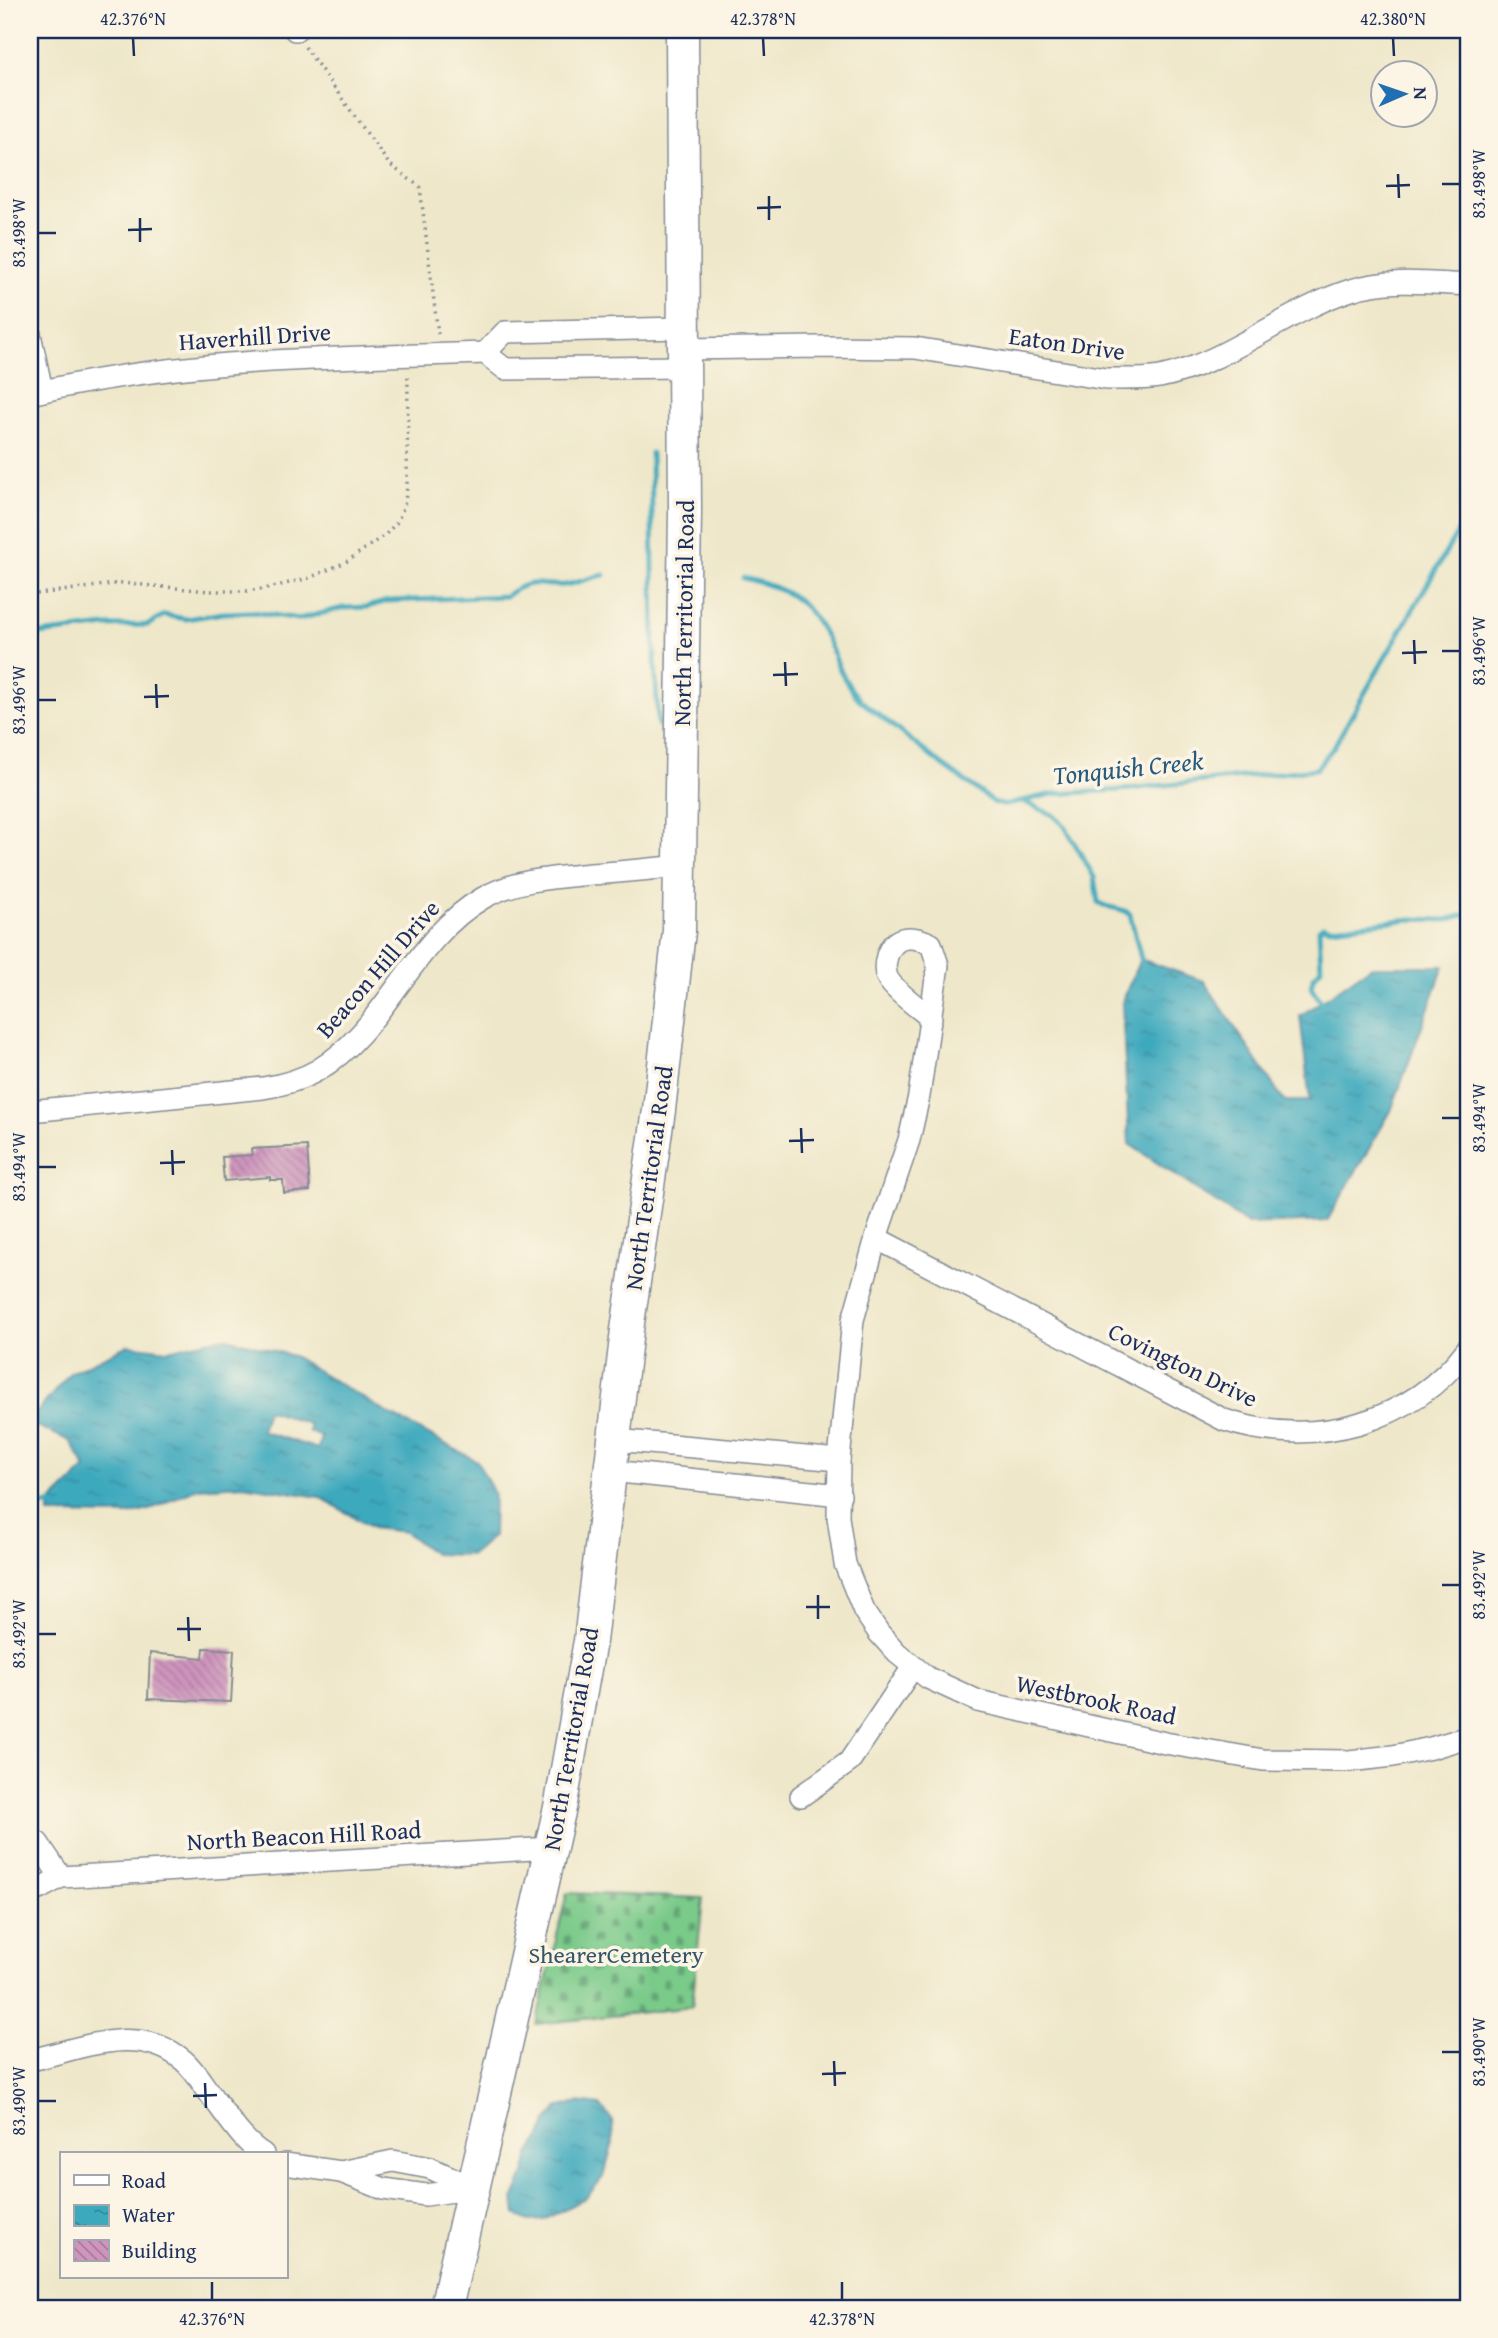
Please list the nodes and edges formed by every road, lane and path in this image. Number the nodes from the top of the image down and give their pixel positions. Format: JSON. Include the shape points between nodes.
{"nodes":[{"id":1,"x":295,"y":30,"type":"edge"},
{"id":2,"x":681,"y":30,"type":"edge"},
{"id":3,"x":1468,"y":285,"type":"edge"},
{"id":4,"x":30,"y":334,"type":"edge"},
{"id":5,"x":682,"y":348,"type":"junction"},
{"id":6,"x":485,"y":353,"type":"junction"},
{"id":7,"x":424,"y":355,"type":"junction"},
{"id":8,"x":36,"y":392,"type":"edge"},
{"id":9,"x":30,"y":594,"type":"edge"},
{"id":10,"x":681,"y":866,"type":"junction"},
{"id":11,"x":931,"y":1018,"type":"dead end"},
{"id":12,"x":30,"y":1111,"type":"edge"},
{"id":13,"x":876,"y":1238,"type":"junction"},
{"id":14,"x":1468,"y":1348,"type":"edge"},
{"id":15,"x":615,"y":1440,"type":"junction"},
{"id":16,"x":839,"y":1460,"type":"junction"},
{"id":17,"x":611,"y":1471,"type":"junction"},
{"id":18,"x":840,"y":1495,"type":"junction"},
{"id":19,"x":913,"y":1667,"type":"junction"},
{"id":20,"x":1468,"y":1737,"type":"edge"},
{"id":21,"x":801,"y":1796,"type":"dead end"},
{"id":22,"x":30,"y":1839,"type":"edge"},
{"id":23,"x":551,"y":1848,"type":"junction"},
{"id":24,"x":61,"y":1877,"type":"junction"},
{"id":25,"x":30,"y":1891,"type":"edge"},
{"id":26,"x":30,"y":2060,"type":"edge"},
{"id":27,"x":261,"y":2152,"type":"edge"},
{"id":28,"x":287,"y":2164,"type":"edge"},
{"id":29,"x":341,"y":2172,"type":"junction"},
{"id":30,"x":474,"y":2188,"type":"junction"},
{"id":31,"x":446,"y":2308,"type":"edge"}],
"edges":[{"from":1,"to":7,"type":"path","via":[[389,164],[420,187],[439,333]]},
{"from":2,"to":5,"type":"main road","name":"North Territorial Road"},
{"from":3,"to":5,"type":"street","name":"Eaton Drive","via":[[1396,283],[1350,291],[1193,367],[1137,380],[915,348]]},
{"from":4,"to":8,"type":"street"},
{"from":5,"to":6,"type":"street","via":[[505,369]]},
{"from":5,"to":6,"type":"street","via":[[505,332]]},
{"from":5,"to":10,"type":"main road","name":"North Territorial Road"},
{"from":6,"to":7,"type":"street","name":"Haverhill Drive"},
{"from":7,"to":8,"type":"street","name":"Haverhill Drive","via":[[188,366]]},
{"from":7,"to":9,"type":"path","via":[[407,376],[404,507],[386,534],[346,562],[309,578],[246,591],[121,583]]},
{"from":10,"to":12,"type":"street","name":"Beacon Hill Drive","via":[[537,880],[483,898],[433,940],[343,1052],[301,1079],[263,1088]]},
{"from":10,"to":15,"type":"main road","name":"North Territorial Road","via":[[679,931],[659,1110]]},
{"from":11,"to":13,"type":"street","name":"Westbrook Road","via":[[909,1140]]},
{"from":13,"to":14,"type":"street","name":"Covington Drive","via":[[1224,1420],[1249,1428],[1300,1434],[1364,1422],[1425,1391]]},
{"from":13,"to":16,"type":"street","name":"Westbrook Road","via":[[853,1320]]},
{"from":15,"to":16,"type":"street"},
{"from":15,"to":17,"type":"main road","name":"North Territorial Road"},
{"from":16,"to":18,"type":"street","name":"Westbrook Road"},
{"from":17,"to":18,"type":"street"},
{"from":17,"to":23,"type":"main road","name":"North Territorial Road","via":[[590,1641]]},
{"from":18,"to":19,"type":"street","name":"Westbrook Road","via":[[839,1538],[854,1590],[879,1633]]},
{"from":19,"to":20,"type":"street","name":"Westbrook Road","via":[[978,1701],[1263,1760],[1349,1761],[1392,1756]]},
{"from":19,"to":21,"type":"street","via":[[849,1762]]},
{"from":22,"to":24,"type":"street","via":[[38,1843]]},
{"from":23,"to":24,"type":"street","name":"North Beacon Hill Road"},
{"from":23,"to":30,"type":"main road","name":"North Territorial Road"},
{"from":24,"to":25,"type":"street","name":"North Beacon Hill Road"},
{"from":26,"to":27,"type":"street","via":[[124,2040],[161,2046],[184,2061],[244,2138]]},
{"from":28,"to":29,"type":"street"},
{"from":29,"to":30,"type":"street","via":[[384,2189],[426,2195]]},
{"from":29,"to":30,"type":"street","via":[[393,2161],[430,2168]]},
{"from":30,"to":31,"type":"main road","name":"North Territorial Road"}]}
